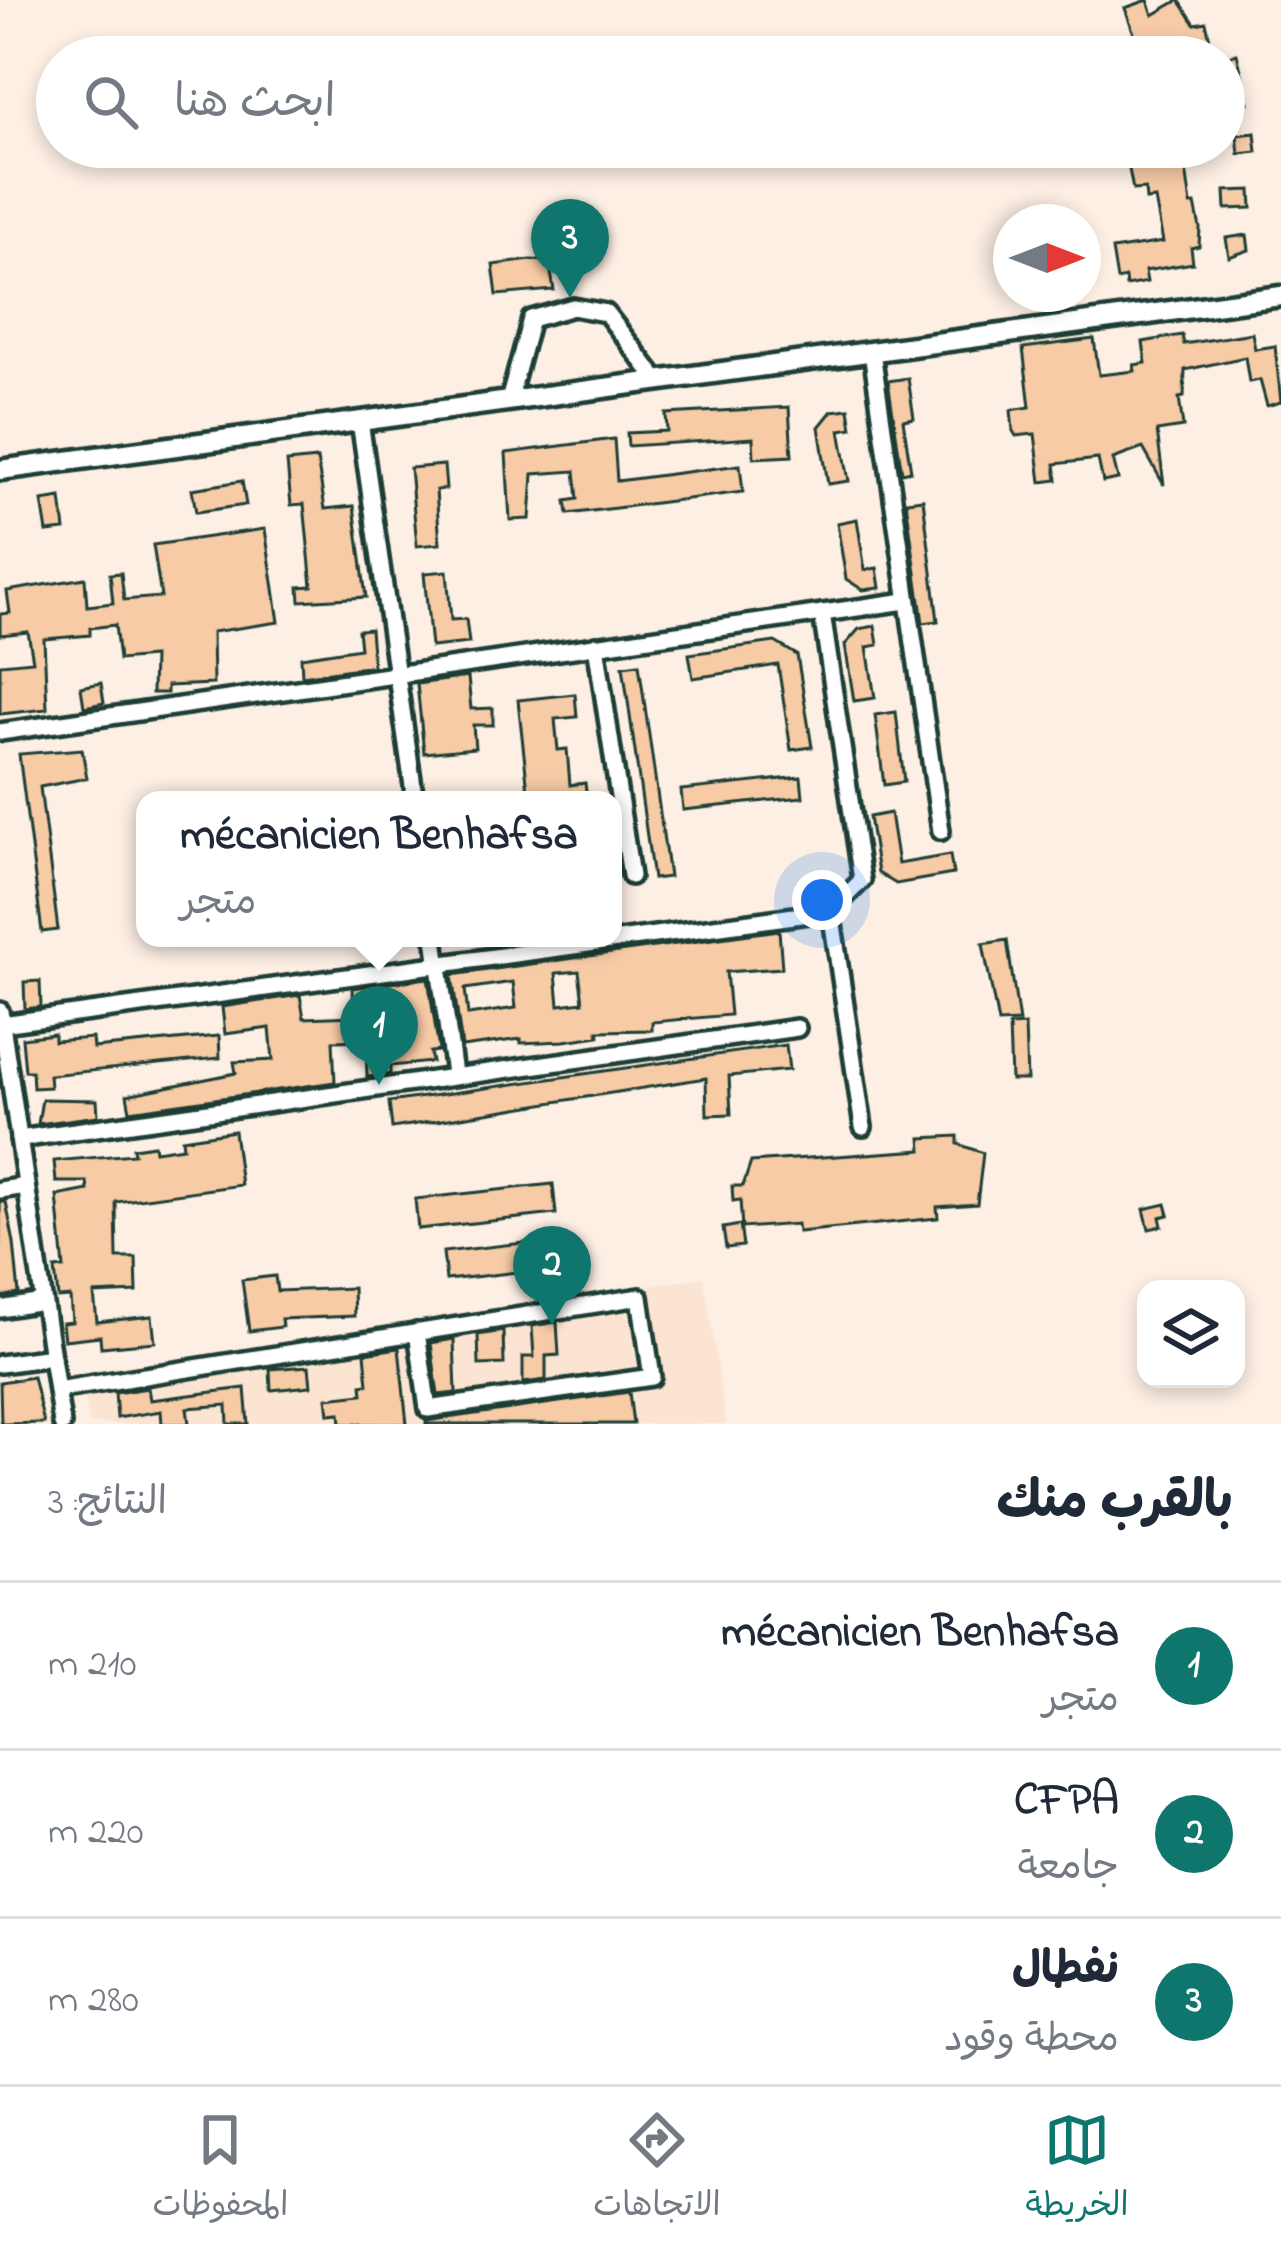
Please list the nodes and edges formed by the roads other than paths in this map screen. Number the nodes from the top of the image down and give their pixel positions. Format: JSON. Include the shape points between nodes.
{"nodes":[{"id":1,"x":1281,"y":296,"type":"edge"},
{"id":2,"x":872,"y":352,"type":"junction"},
{"id":3,"x":658,"y":381,"type":"junction"},
{"id":4,"x":509,"y":401,"type":"junction"},
{"id":5,"x":360,"y":422,"type":"junction"},
{"id":6,"x":0,"y":470,"type":"edge"},
{"id":7,"x":906,"y":602,"type":"junction"},
{"id":8,"x":821,"y":613,"type":"junction"},
{"id":9,"x":596,"y":645,"type":"junction"},
{"id":10,"x":396,"y":674,"type":"junction"},
{"id":11,"x":0,"y":731,"type":"edge"},
{"id":12,"x":414,"y":791,"type":"edge"},
{"id":13,"x":619,"y":791,"type":"edge"},
{"id":14,"x":622,"y":812,"type":"edge"},
{"id":15,"x":941,"y":831,"type":"dead end"},
{"id":16,"x":632,"y":876,"type":"dead end"},
{"id":17,"x":831,"y":911,"type":"junction"},
{"id":18,"x":622,"y":940,"type":"edge"},
{"id":19,"x":435,"y":947,"type":"edge"},
{"id":20,"x":569,"y":947,"type":"edge"},
{"id":21,"x":438,"y":965,"type":"junction"},
{"id":22,"x":1,"y":1018,"type":"edge"},
{"id":23,"x":797,"y":1028,"type":"dead end"},
{"id":24,"x":454,"y":1074,"type":"junction"},
{"id":25,"x":5,"y":1080,"type":"edge"},
{"id":26,"x":863,"y":1127,"type":"dead end"},
{"id":27,"x":19,"y":1139,"type":"junction"},
{"id":28,"x":26,"y":1186,"type":"junction"},
{"id":29,"x":0,"y":1190,"type":"edge"},
{"id":30,"x":43,"y":1302,"type":"junction"},
{"id":31,"x":0,"y":1309,"type":"edge"},
{"id":32,"x":417,"y":1332,"type":"junction"},
{"id":33,"x":52,"y":1357,"type":"junction"},
{"id":34,"x":0,"y":1364,"type":"edge"},
{"id":35,"x":57,"y":1390,"type":"junction"},
{"id":36,"x":62,"y":1424,"type":"edge"}],
"edges":[{"from":1,"to":2,"type":"main road"},
{"from":2,"to":3,"type":"main road"},
{"from":2,"to":7,"type":"street"},
{"from":3,"to":4,"type":"main road"},
{"from":3,"to":4,"type":"street","via":[[606,313],[573,307],[531,319]]},
{"from":4,"to":5,"type":"main road"},
{"from":5,"to":6,"type":"main road"},
{"from":5,"to":10,"type":"street"},
{"from":7,"to":8,"type":"street"},
{"from":7,"to":15,"type":"street"},
{"from":8,"to":9,"type":"street"},
{"from":8,"to":17,"type":"street","via":[[862,880]]},
{"from":9,"to":10,"type":"street"},
{"from":9,"to":13,"type":"street"},
{"from":10,"to":11,"type":"street"},
{"from":10,"to":12,"type":"street"},
{"from":14,"to":16,"type":"street"},
{"from":17,"to":18,"type":"street"},
{"from":17,"to":26,"type":"street"},
{"from":19,"to":21,"type":"street"},
{"from":20,"to":21,"type":"street"},
{"from":21,"to":22,"type":"street"},
{"from":21,"to":24,"type":"street"},
{"from":22,"to":25,"type":"street"},
{"from":23,"to":24,"type":"street"},
{"from":24,"to":27,"type":"street"},
{"from":25,"to":27,"type":"street"},
{"from":27,"to":28,"type":"street"},
{"from":28,"to":29,"type":"street"},
{"from":28,"to":30,"type":"street"},
{"from":30,"to":31,"type":"street"},
{"from":30,"to":33,"type":"street"},
{"from":32,"to":32,"type":"street","via":[[640,1297],[652,1377],[428,1409]]},
{"from":32,"to":35,"type":"street"},
{"from":33,"to":34,"type":"street"},
{"from":33,"to":35,"type":"street"},
{"from":35,"to":36,"type":"street"}]}
